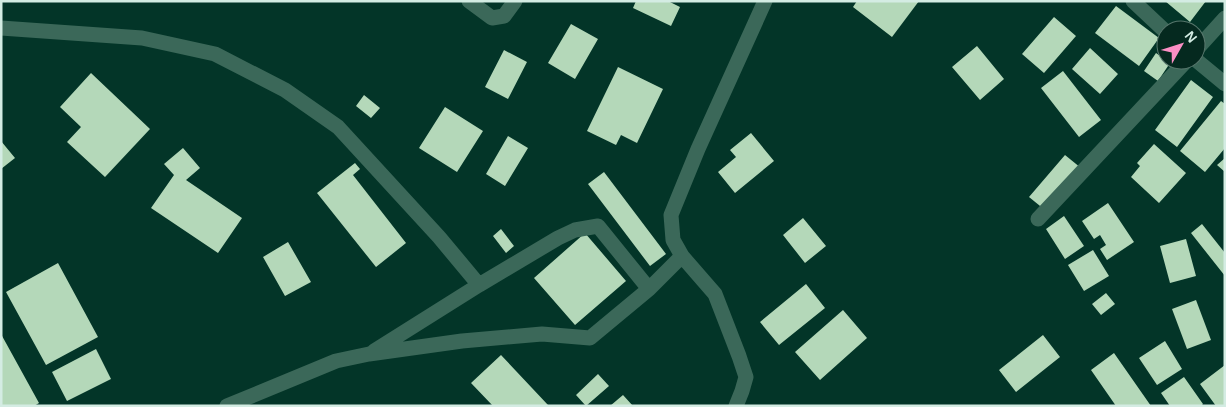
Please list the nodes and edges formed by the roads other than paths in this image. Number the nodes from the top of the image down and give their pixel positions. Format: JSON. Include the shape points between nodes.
{"nodes":[{"id":1,"x":469,"y":1,"type":"edge"},
{"id":2,"x":515,"y":1,"type":"edge"},
{"id":3,"x":765,"y":1,"type":"edge"},
{"id":4,"x":1133,"y":1,"type":"edge"},
{"id":5,"x":1225,"y":18,"type":"edge"},
{"id":6,"x":1156,"y":23,"type":"edge"},
{"id":7,"x":1,"y":28,"type":"edge"},
{"id":8,"x":1206,"y":39,"type":"edge"},
{"id":9,"x":1206,"y":68,"type":"edge"},
{"id":10,"x":1178,"y":70,"type":"edge"},
{"id":11,"x":1225,"y":84,"type":"edge"},
{"id":12,"x":1038,"y":219,"type":"dead end"},
{"id":13,"x":682,"y":256,"type":"junction"},
{"id":14,"x":479,"y":285,"type":"junction"},
{"id":15,"x":649,"y":289,"type":"junction"},
{"id":16,"x":369,"y":354,"type":"junction"},
{"id":17,"x":227,"y":406,"type":"edge"},
{"id":18,"x":736,"y":406,"type":"edge"}],
"edges":[{"from":1,"to":2,"type":"street","via":[[492,18],[504,16]]},
{"from":3,"to":13,"type":"street","via":[[671,215],[673,240]]},
{"from":4,"to":6,"type":"street"},
{"from":5,"to":8,"type":"street"},
{"from":7,"to":14,"type":"street","via":[[151,40],[215,54],[285,90],[338,127]]},
{"from":9,"to":11,"type":"street"},
{"from":10,"to":12,"type":"street"},
{"from":13,"to":15,"type":"street"},
{"from":13,"to":18,"type":"street","via":[[715,294],[739,356],[746,377]]},
{"from":14,"to":15,"type":"street","via":[[558,238],[575,230],[598,226]]},
{"from":14,"to":16,"type":"street"},
{"from":15,"to":16,"type":"street","via":[[590,338],[542,334]]},
{"from":16,"to":17,"type":"street","via":[[336,361]]}]}
